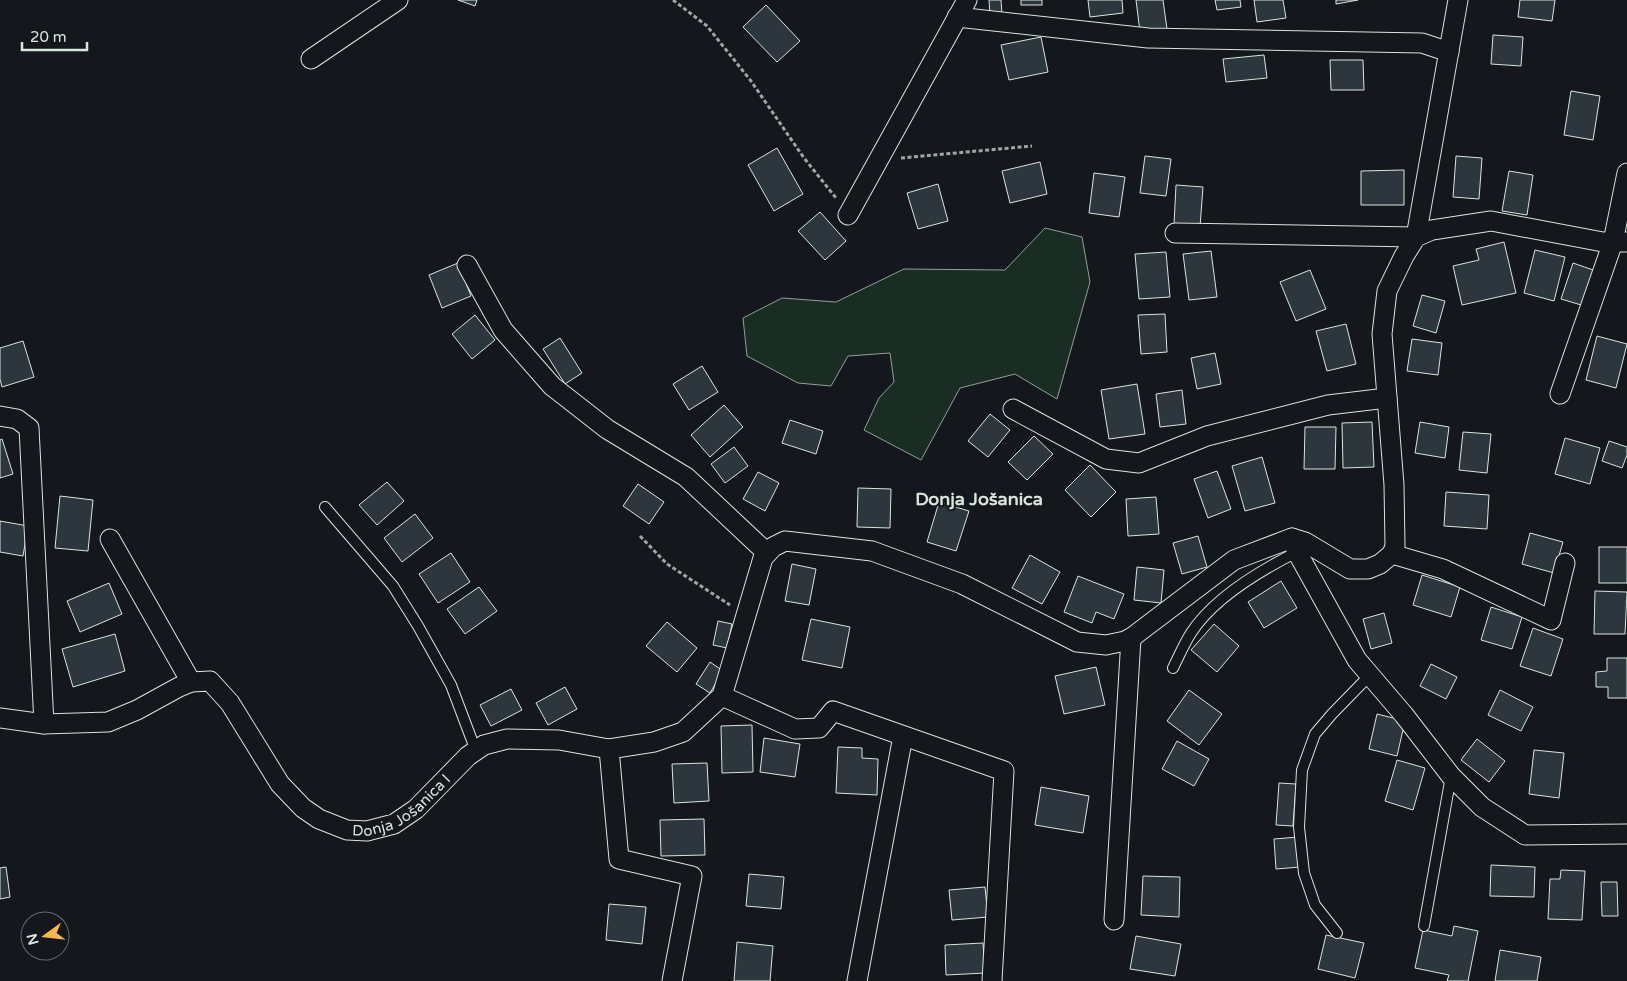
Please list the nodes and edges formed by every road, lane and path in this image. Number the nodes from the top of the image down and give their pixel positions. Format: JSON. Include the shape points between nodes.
{"nodes":[{"id":1,"x":398,"y":0,"type":"edge"},
{"id":2,"x":672,"y":0,"type":"edge"},
{"id":3,"x":967,"y":0,"type":"edge"},
{"id":4,"x":1458,"y":0,"type":"edge"},
{"id":5,"x":957,"y":17,"type":"junction"},
{"id":6,"x":1449,"y":52,"type":"junction"},
{"id":7,"x":311,"y":58,"type":"dead end"},
{"id":8,"x":1032,"y":146,"type":"dead end"},
{"id":9,"x":878,"y":160,"type":"junction"},
{"id":10,"x":1627,"y":173,"type":"edge"},
{"id":11,"x":848,"y":215,"type":"joint"},
{"id":12,"x":1175,"y":233,"type":"dead end"},
{"id":13,"x":1416,"y":237,"type":"junction"},
{"id":14,"x":1620,"y":242,"type":"edge"},
{"id":15,"x":467,"y":265,"type":"dead end"},
{"id":16,"x":1560,"y":394,"type":"dead end"},
{"id":17,"x":1387,"y":398,"type":"junction"},
{"id":18,"x":1013,"y":409,"type":"dead end"},
{"id":19,"x":0,"y":416,"type":"edge"},
{"id":20,"x":325,"y":507,"type":"dead end"},
{"id":21,"x":640,"y":536,"type":"dead end"},
{"id":22,"x":110,"y":539,"type":"dead end"},
{"id":23,"x":1294,"y":545,"type":"junction"},
{"id":24,"x":767,"y":553,"type":"junction"},
{"id":25,"x":1392,"y":554,"type":"junction"},
{"id":26,"x":1565,"y":563,"type":"dead end"},
{"id":27,"x":745,"y":615,"type":"junction"},
{"id":28,"x":1132,"y":638,"type":"junction"},
{"id":29,"x":1173,"y":668,"type":"dead end"},
{"id":30,"x":1370,"y":676,"type":"junction"},
{"id":31,"x":191,"y":682,"type":"junction"},
{"id":32,"x":722,"y":696,"type":"junction"},
{"id":33,"x":0,"y":718,"type":"edge"},
{"id":34,"x":44,"y":724,"type":"junction"},
{"id":35,"x":903,"y":736,"type":"junction"},
{"id":36,"x":609,"y":749,"type":"junction"},
{"id":37,"x":476,"y":751,"type":"junction"},
{"id":38,"x":1450,"y":776,"type":"junction"},
{"id":39,"x":1627,"y":834,"type":"edge"},
{"id":40,"x":1114,"y":920,"type":"dead end"},
{"id":41,"x":1424,"y":926,"type":"dead end"},
{"id":42,"x":1338,"y":933,"type":"dead end"},
{"id":43,"x":672,"y":981,"type":"edge"},
{"id":44,"x":857,"y":981,"type":"edge"},
{"id":45,"x":992,"y":981,"type":"edge"}],
"edges":[{"from":1,"to":7,"type":"street"},
{"from":2,"to":11,"type":"path","via":[[707,26]]},
{"from":3,"to":5,"type":"street"},
{"from":4,"to":6,"type":"street"},
{"from":5,"to":6,"type":"street","via":[[1148,38],[1422,42]]},
{"from":5,"to":9,"type":"street"},
{"from":6,"to":13,"type":"street"},
{"from":8,"to":9,"type":"path"},
{"from":9,"to":11,"type":"street"},
{"from":10,"to":14,"type":"street"},
{"from":12,"to":13,"type":"street"},
{"from":13,"to":14,"type":"street","via":[[1432,230],[1491,221],[1603,242]]},
{"from":13,"to":17,"type":"street","via":[[1387,291],[1382,334]]},
{"from":14,"to":16,"type":"street"},
{"from":15,"to":24,"type":"street","via":[[503,330],[552,386],[607,429],[686,477]]},
{"from":17,"to":18,"type":"street","via":[[1328,405],[1206,436],[1139,463],[1106,459]]},
{"from":17,"to":25,"type":"street","via":[[1394,485],[1395,546]]},
{"from":19,"to":34,"type":"street","via":[[16,419],[29,428]]},
{"from":20,"to":37,"type":"lane","via":[[392,586],[427,641],[452,685]]},
{"from":21,"to":27,"type":"path","via":[[667,564]]},
{"from":22,"to":31,"type":"street"},
{"from":23,"to":25,"type":"street","via":[[1305,542],[1350,569],[1368,569]]},
{"from":23,"to":28,"type":"street","via":[[1234,560]]},
{"from":23,"to":29,"type":"lane","via":[[1207,614],[1191,633]]},
{"from":23,"to":30,"type":"street","via":[[1357,660]]},
{"from":24,"to":27,"type":"street","via":[[757,573]]},
{"from":24,"to":28,"type":"street","via":[[785,541],[872,551],[962,584],[1077,642],[1106,645]]},
{"from":25,"to":26,"type":"street","via":[[1443,569],[1551,620]]},
{"from":27,"to":32,"type":"street"},
{"from":28,"to":40,"type":"street"},
{"from":30,"to":38,"type":"street"},
{"from":30,"to":42,"type":"lane","via":[[1315,734],[1302,770],[1299,827],[1304,873],[1316,905]]},
{"from":31,"to":34,"type":"street","via":[[108,722]]},
{"from":31,"to":37,"type":"street","name":"Donja Jošanica I","via":[[210,681],[230,703],[280,784],[303,808],[319,819],[348,830],[367,831],[394,824],[416,809]]},
{"from":32,"to":35,"type":"street","via":[[794,729],[819,728],[834,711]]},
{"from":32,"to":36,"type":"street","name":"Donja Jošanica I","via":[[683,732],[654,742]]},
{"from":33,"to":34,"type":"street"},
{"from":35,"to":44,"type":"street"},
{"from":35,"to":45,"type":"street","via":[[1004,771]]},
{"from":36,"to":37,"type":"street","name":"Donja Jošanica I","via":[[559,740],[507,739],[484,745]]},
{"from":36,"to":43,"type":"street","via":[[620,859],[692,876]]},
{"from":38,"to":39,"type":"street","via":[[1482,807],[1525,835]]},
{"from":38,"to":41,"type":"lane"}]}
